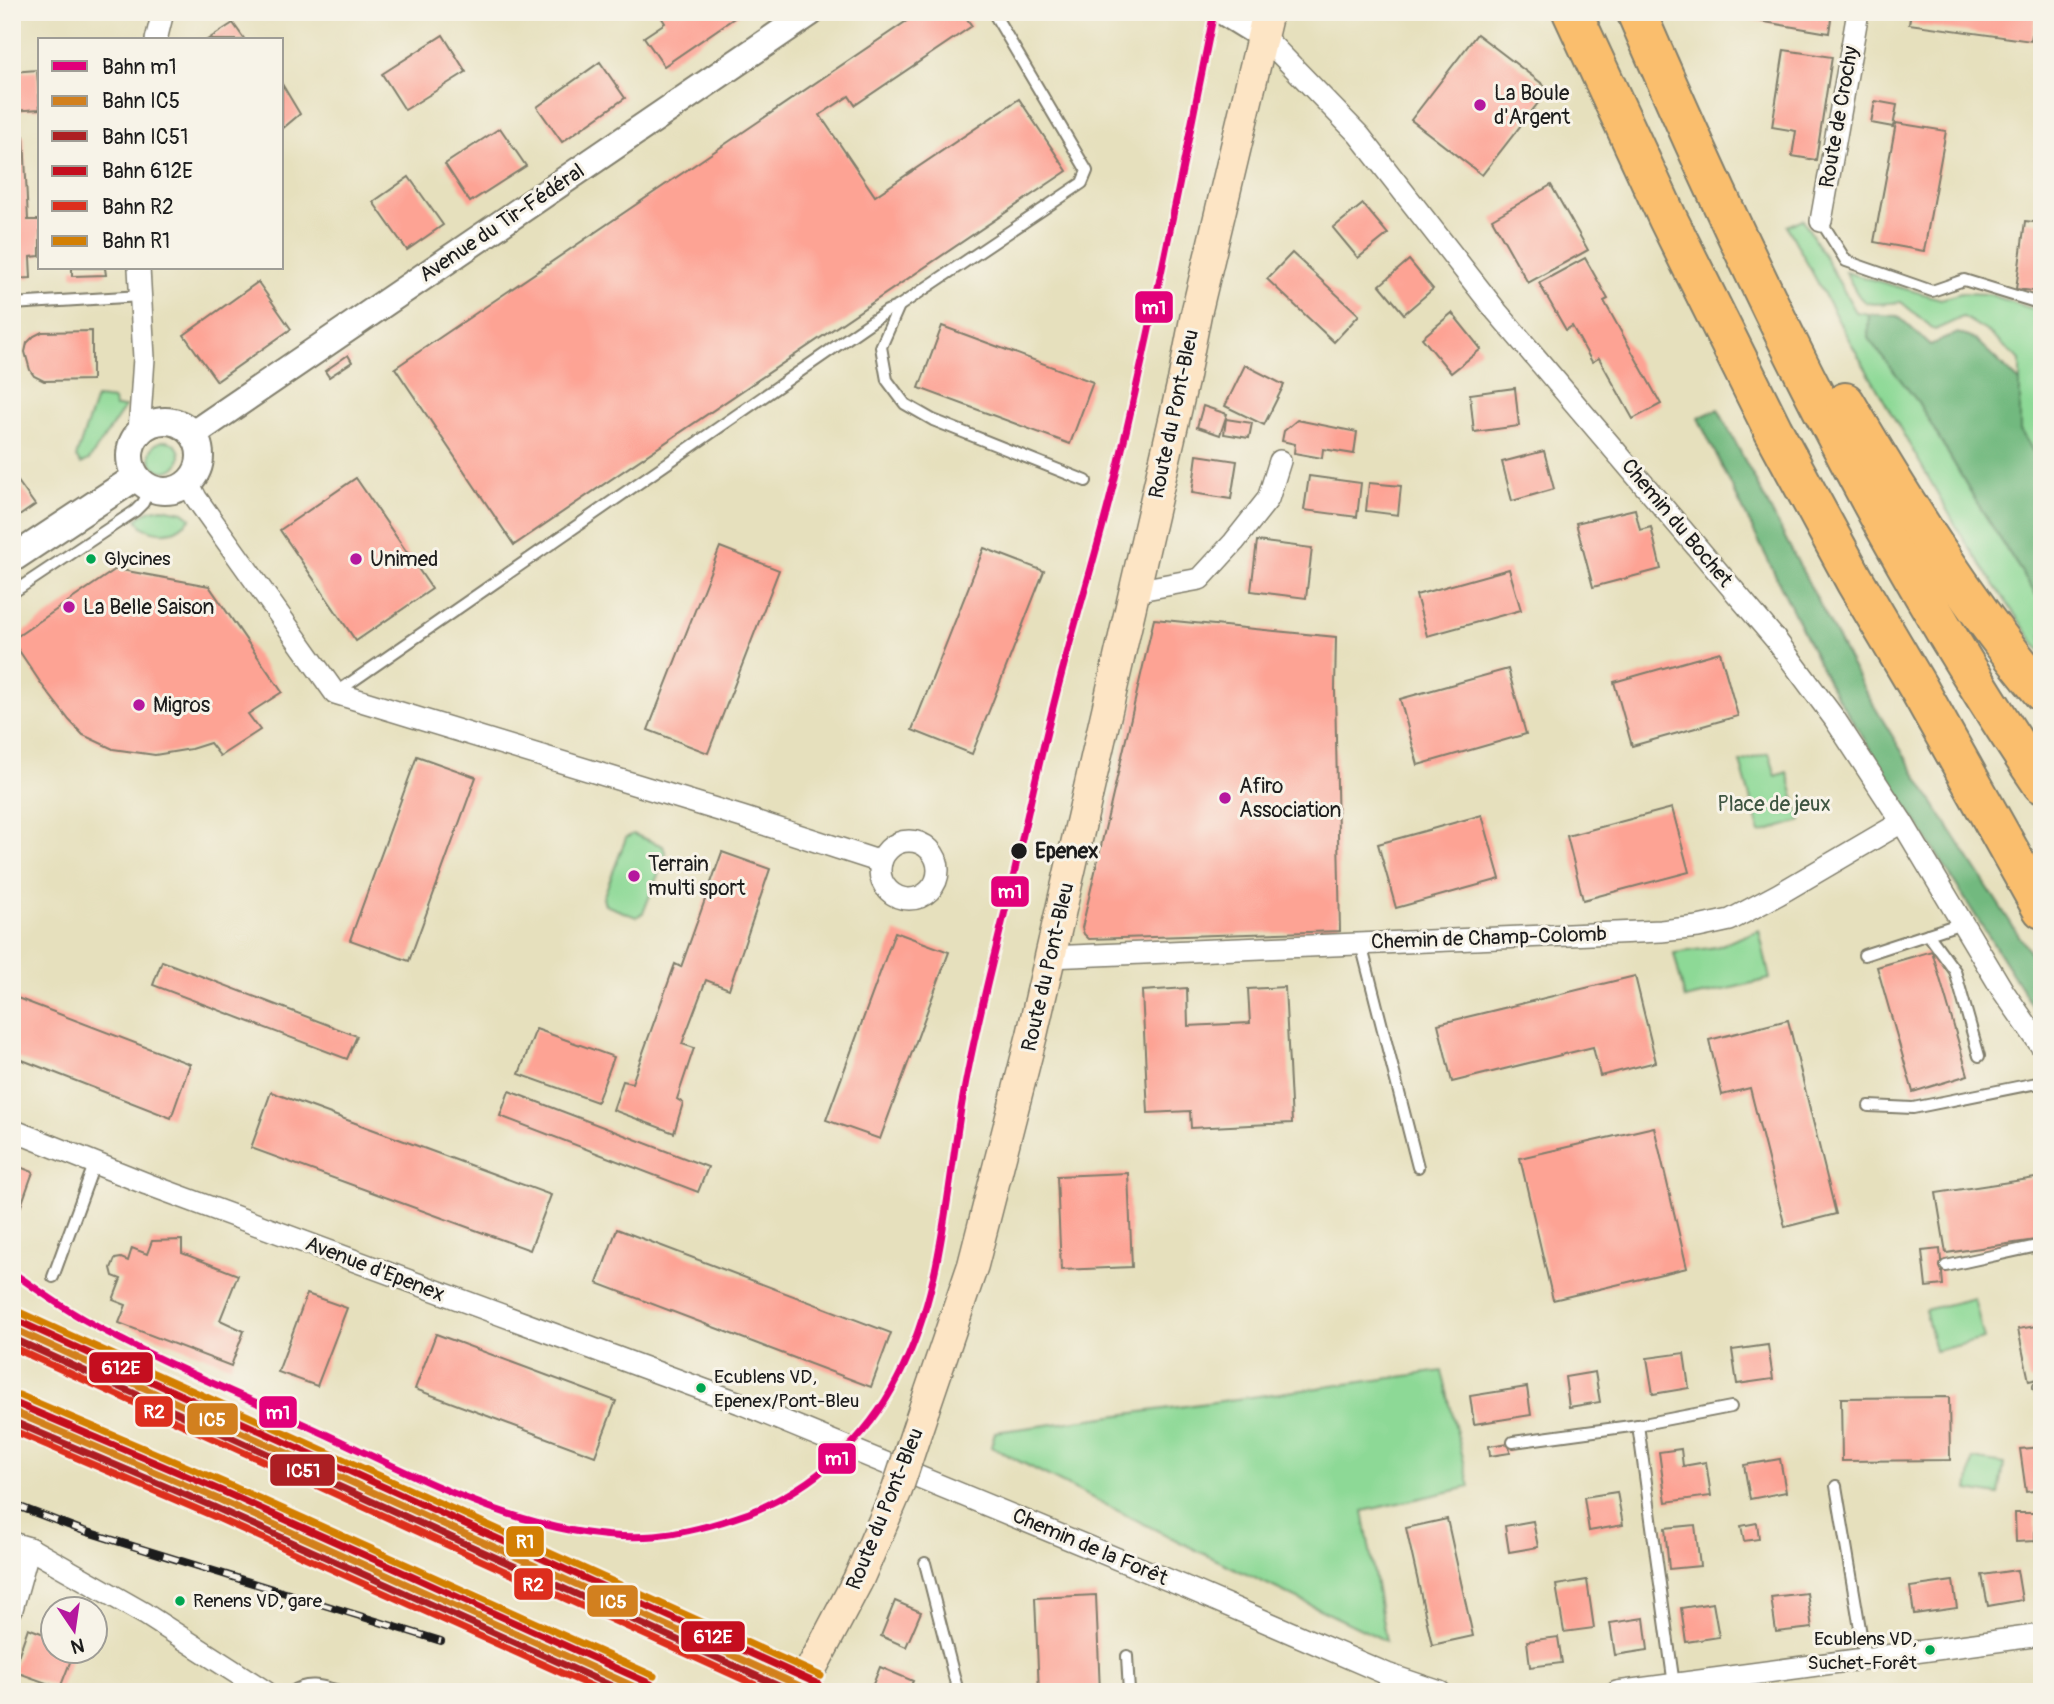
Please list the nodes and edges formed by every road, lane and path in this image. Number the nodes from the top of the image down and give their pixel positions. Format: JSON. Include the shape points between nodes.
{"nodes":[{"id":1,"x":163,"y":12,"type":"edge"},
{"id":2,"x":811,"y":12,"type":"edge"},
{"id":3,"x":993,"y":12,"type":"edge"},
{"id":4,"x":1224,"y":12,"type":"edge"},
{"id":5,"x":1573,"y":12,"type":"edge"},
{"id":6,"x":1636,"y":12,"type":"edge"},
{"id":7,"x":1641,"y":12,"type":"edge"},
{"id":8,"x":1858,"y":12,"type":"edge"},
{"id":9,"x":1266,"y":24,"type":"edge"},
{"id":10,"x":156,"y":38,"type":"edge"},
{"id":11,"x":1821,"y":221,"type":"joint"},
{"id":12,"x":139,"y":270,"type":"edge"},
{"id":13,"x":141,"y":296,"type":"junction"},
{"id":14,"x":12,"y":303,"type":"edge"},
{"id":15,"x":2042,"y":304,"type":"edge"},
{"id":16,"x":899,"y":306,"type":"junction"},
{"id":17,"x":139,"y":432,"type":"junction"},
{"id":18,"x":193,"y":434,"type":"junction"},
{"id":19,"x":1280,"y":461,"type":"dead end"},
{"id":20,"x":1086,"y":481,"type":"dead end"},
{"id":21,"x":143,"y":482,"type":"junction"},
{"id":22,"x":188,"y":482,"type":"junction"},
{"id":23,"x":12,"y":559,"type":"edge"},
{"id":24,"x":1135,"y":591,"type":"junction"},
{"id":25,"x":12,"y":593,"type":"edge"},
{"id":26,"x":1919,"y":689,"type":"junction"},
{"id":27,"x":2042,"y":692,"type":"edge"},
{"id":28,"x":335,"y":694,"type":"junction"},
{"id":29,"x":2042,"y":784,"type":"edge"},
{"id":30,"x":1902,"y":822,"type":"junction"},
{"id":31,"x":881,"y":862,"type":"dead end"},
{"id":32,"x":2042,"y":866,"type":"edge"},
{"id":33,"x":2042,"y":909,"type":"edge"},
{"id":34,"x":1962,"y":923,"type":"junction"},
{"id":35,"x":1928,"y":934,"type":"junction"},
{"id":36,"x":1361,"y":944,"type":"junction"},
{"id":37,"x":1864,"y":955,"type":"dead end"},
{"id":38,"x":1049,"y":957,"type":"junction"},
{"id":39,"x":2042,"y":1047,"type":"edge"},
{"id":40,"x":1979,"y":1056,"type":"dead end"},
{"id":41,"x":2042,"y":1082,"type":"edge"},
{"id":42,"x":1869,"y":1106,"type":"dead end"},
{"id":43,"x":12,"y":1130,"type":"edge"},
{"id":44,"x":95,"y":1162,"type":"junction"},
{"id":45,"x":1418,"y":1167,"type":"dead end"},
{"id":46,"x":2042,"y":1245,"type":"edge"},
{"id":47,"x":1946,"y":1265,"type":"dead end"},
{"id":48,"x":53,"y":1278,"type":"dead end"},
{"id":49,"x":740,"y":1403,"type":"joint"},
{"id":50,"x":1731,"y":1407,"type":"dead end"},
{"id":51,"x":1637,"y":1425,"type":"junction"},
{"id":52,"x":1513,"y":1442,"type":"dead end"},
{"id":53,"x":1836,"y":1486,"type":"dead end"},
{"id":54,"x":20,"y":1546,"type":"edge"},
{"id":55,"x":925,"y":1563,"type":"dead end"},
{"id":56,"x":12,"y":1609,"type":"edge"},
{"id":57,"x":2042,"y":1635,"type":"edge"},
{"id":58,"x":1127,"y":1656,"type":"dead end"},
{"id":59,"x":1865,"y":1658,"type":"junction"},
{"id":60,"x":1387,"y":1683,"type":"edge"},
{"id":61,"x":1674,"y":1685,"type":"junction"},
{"id":62,"x":1628,"y":1691,"type":"edge"},
{"id":63,"x":266,"y":1692,"type":"edge"},
{"id":64,"x":292,"y":1692,"type":"edge"},
{"id":65,"x":342,"y":1692,"type":"edge"},
{"id":66,"x":799,"y":1692,"type":"edge"},
{"id":67,"x":958,"y":1692,"type":"edge"},
{"id":68,"x":1129,"y":1692,"type":"edge"},
{"id":69,"x":1440,"y":1692,"type":"edge"}],
"edges":[{"from":1,"to":10,"type":"street"},
{"from":2,"to":18,"type":"street","name":"Avenue du Tir-Fédéral"},
{"from":3,"to":16,"type":"lane","via":[[1087,171],[1082,183]]},
{"from":4,"to":9,"type":"street"},
{"from":5,"to":26,"type":"highway","via":[[1743,371],[1849,571]]},
{"from":6,"to":29,"type":"highway","via":[[1736,237],[1844,453],[1938,621]]},
{"from":7,"to":27,"type":"highway","via":[[1759,249],[1831,380],[1941,554]]},
{"from":8,"to":11,"type":"street","name":"Route de Crochy"},
{"from":9,"to":24,"type":"main road","name":"Route du Pont-Bleu"},
{"from":9,"to":30,"type":"street","name":"Chemin du Bochet","via":[[1497,312],[1776,640]]},
{"from":11,"to":15,"type":"lane","via":[[1846,261],[1932,291],[1964,280]]},
{"from":12,"to":13,"type":"street"},
{"from":13,"to":14,"type":"lane"},
{"from":13,"to":17,"type":"street","via":[[144,358]]},
{"from":16,"to":20,"type":"lane","via":[[881,347],[887,380],[905,404],[933,420]]},
{"from":16,"to":28,"type":"lane"},
{"from":17,"to":18,"type":"street","via":[[166,420]]},
{"from":17,"to":21,"type":"street","via":[[129,454],[130,464]]},
{"from":18,"to":22,"type":"street","via":[[199,445],[199,466]]},
{"from":19,"to":24,"type":"street","via":[[1268,499],[1200,579]]},
{"from":21,"to":22,"type":"street","via":[[169,491]]},
{"from":21,"to":23,"type":"street"},
{"from":21,"to":25,"type":"lane","via":[[143,503],[135,512]]},
{"from":22,"to":28,"type":"street"},
{"from":24,"to":38,"type":"main road","name":"Route du Pont-Bleu"},
{"from":26,"to":32,"type":"highway"},
{"from":26,"to":33,"type":"highway"},
{"from":28,"to":31,"type":"street"},
{"from":30,"to":34,"type":"street","name":"Chemin du Bochet"},
{"from":30,"to":36,"type":"street","name":"Chemin de Champ-Colomb","via":[[1730,920],[1647,931]]},
{"from":34,"to":35,"type":"lane"},
{"from":34,"to":39,"type":"street","name":"Chemin du Bochet"},
{"from":35,"to":37,"type":"lane"},
{"from":35,"to":40,"type":"lane","via":[[1955,971]]},
{"from":36,"to":38,"type":"street","name":"Chemin de Champ-Colomb"},
{"from":36,"to":45,"type":"lane"},
{"from":38,"to":66,"type":"main road","name":"Route du Pont-Bleu","bridge":true,"via":[[973,1265],[877,1539]]},
{"from":41,"to":42,"type":"lane","via":[[1913,1108]]},
{"from":43,"to":44,"type":"street","name":"Avenue d'Epenex"},
{"from":44,"to":48,"type":"lane"},
{"from":44,"to":49,"type":"street","name":"Avenue d'Epenex"},
{"from":46,"to":47,"type":"lane"},
{"from":49,"to":60,"type":"street","name":"Chemin de la Forêt","via":[[1134,1565]]},
{"from":50,"to":51,"type":"lane"},
{"from":51,"to":52,"type":"lane"},
{"from":51,"to":61,"type":"lane"},
{"from":53,"to":59,"type":"lane"},
{"from":54,"to":56,"type":"street"},
{"from":54,"to":63,"type":"street","via":[[145,1614]]},
{"from":55,"to":67,"type":"lane"},
{"from":57,"to":59,"type":"street"},
{"from":58,"to":68,"type":"lane"},
{"from":59,"to":61,"type":"street"},
{"from":60,"to":69,"type":"street","name":"Chemin de la Forêt"},
{"from":61,"to":62,"type":"street"},
{"from":64,"to":65,"type":"lane","via":[[306,1685]]}]}
